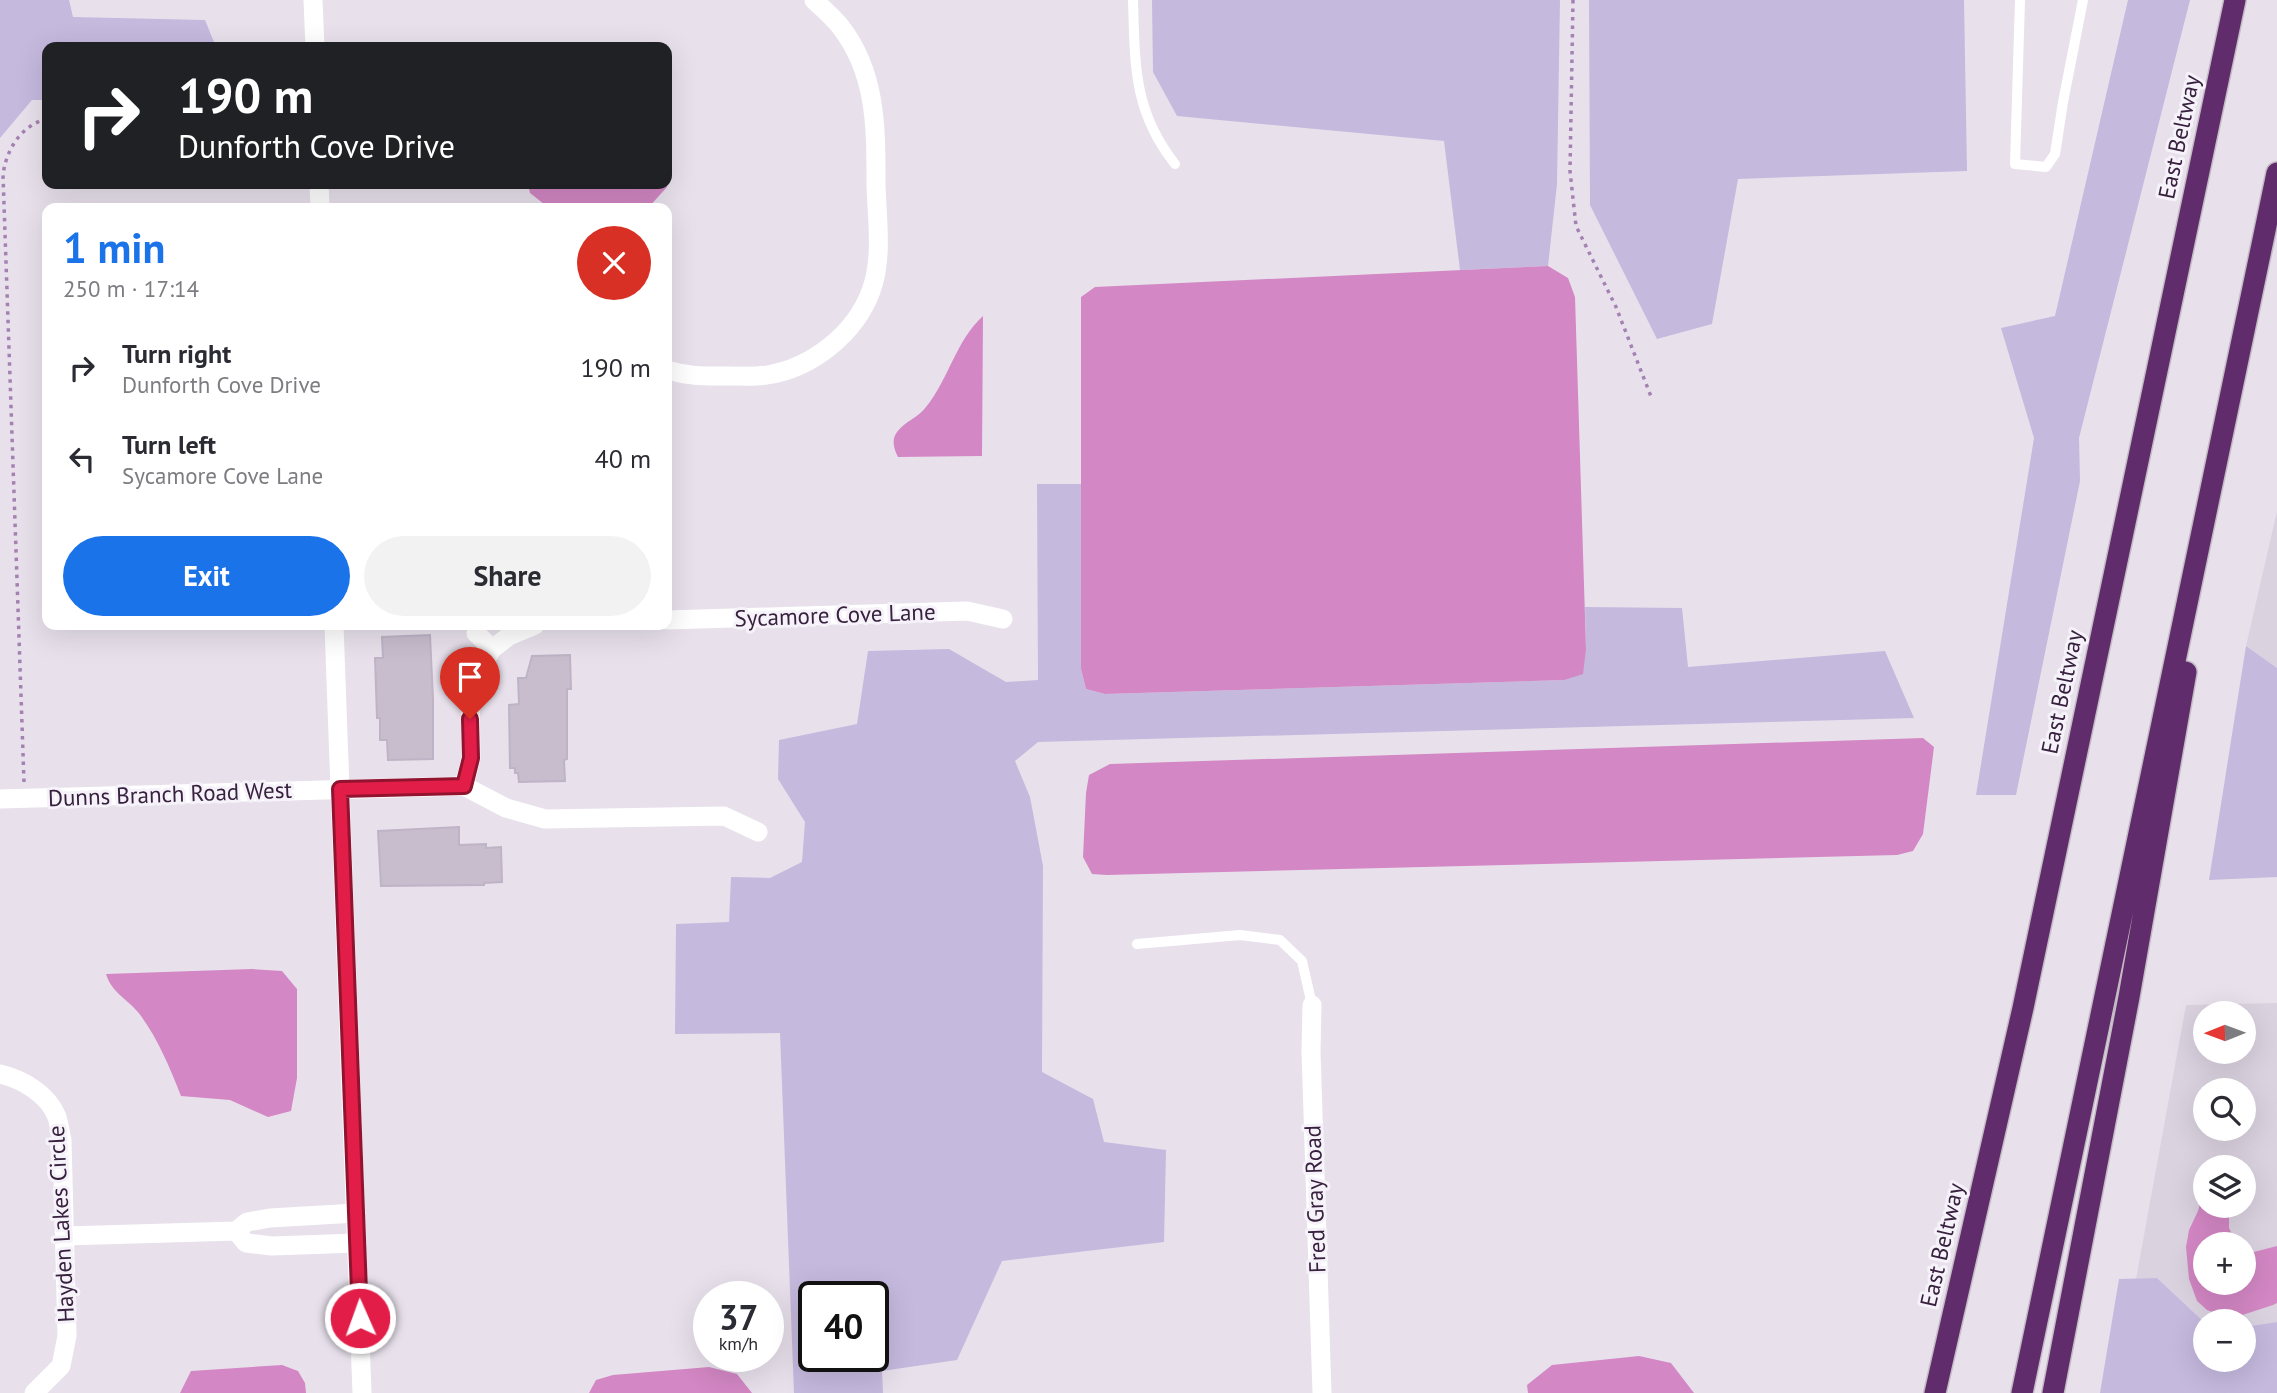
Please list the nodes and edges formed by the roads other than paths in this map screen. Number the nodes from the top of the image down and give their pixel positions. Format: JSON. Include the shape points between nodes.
{"nodes":[{"id":1,"x":313,"y":0,"type":"edge"},
{"id":2,"x":814,"y":0,"type":"edge"},
{"id":3,"x":1133,"y":0,"type":"edge"},
{"id":4,"x":2020,"y":0,"type":"edge"},
{"id":5,"x":2083,"y":0,"type":"edge"},
{"id":6,"x":2235,"y":0,"type":"edge"},
{"id":7,"x":315,"y":42,"type":"edge"},
{"id":8,"x":1175,"y":164,"type":"dead end"},
{"id":9,"x":2277,"y":173,"type":"edge"},
{"id":10,"x":672,"y":372,"type":"edge"},
{"id":11,"x":2223,"y":426,"type":"junction"},
{"id":12,"x":1003,"y":619,"type":"dead end"},
{"id":13,"x":672,"y":620,"type":"edge"},
{"id":14,"x":334,"y":630,"type":"edge"},
{"id":15,"x":523,"y":630,"type":"edge"},
{"id":16,"x":475,"y":633,"type":"dead end"},
{"id":17,"x":492,"y":649,"type":"junction"},
{"id":18,"x":464,"y":786,"type":"junction"},
{"id":19,"x":340,"y":789,"type":"junction"},
{"id":20,"x":0,"y":799,"type":"edge"},
{"id":21,"x":758,"y":832,"type":"dead end"},
{"id":22,"x":1137,"y":944,"type":"dead end"},
{"id":23,"x":1312,"y":1005,"type":"joint"},
{"id":24,"x":0,"y":1074,"type":"edge"},
{"id":25,"x":356,"y":1213,"type":"junction"},
{"id":26,"x":236,"y":1231,"type":"junction"},
{"id":27,"x":65,"y":1236,"type":"junction"},
{"id":28,"x":357,"y":1242,"type":"junction"},
{"id":29,"x":34,"y":1393,"type":"edge"},
{"id":30,"x":362,"y":1393,"type":"edge"},
{"id":31,"x":1322,"y":1393,"type":"edge"},
{"id":32,"x":1935,"y":1393,"type":"edge"},
{"id":33,"x":2022,"y":1393,"type":"edge"},
{"id":34,"x":2053,"y":1393,"type":"edge"}],
"edges":[{"from":1,"to":7,"type":"street"},
{"from":2,"to":10,"type":"street","via":[[841,27],[857,55],[874,107],[877,256],[871,291],[855,321],[830,348],[802,364],[768,375],[689,377]]},
{"from":3,"to":8,"type":"lane","via":[[1136,75],[1145,109]]},
{"from":4,"to":5,"type":"lane","via":[[2015,164],[2046,167],[2056,154]]},
{"from":6,"to":32,"type":"highway","name":"East Beltway","via":[[2025,994]]},
{"from":9,"to":11,"type":"highway"},
{"from":11,"to":33,"type":"highway"},
{"from":11,"to":34,"type":"highway","via":[[2182,698]]},
{"from":12,"to":13,"type":"street","name":"Sycamore Cove Lane","via":[[967,611]]},
{"from":14,"to":19,"type":"street"},
{"from":15,"to":17,"type":"street"},
{"from":16,"to":17,"type":"street"},
{"from":17,"to":18,"type":"street","via":[[470,699],[471,758]]},
{"from":18,"to":19,"type":"street","name":"Dunns Branch Road West"},
{"from":18,"to":21,"type":"street","via":[[506,808],[545,819],[724,816]]},
{"from":19,"to":20,"type":"street","name":"Dunns Branch Road West"},
{"from":19,"to":25,"type":"street"},
{"from":22,"to":23,"type":"lane","via":[[1240,935],[1280,940],[1302,961]]},
{"from":23,"to":31,"type":"street","name":"Fred Gray Road"},
{"from":24,"to":27,"type":"street","name":"Hayden Lakes Circle","via":[[19,1079],[42,1096],[56,1115],[62,1140]]},
{"from":25,"to":26,"type":"street","via":[[270,1218],[247,1222]]},
{"from":25,"to":28,"type":"street"},
{"from":26,"to":27,"type":"street"},
{"from":26,"to":28,"type":"street","via":[[246,1243],[272,1246]]},
{"from":27,"to":29,"type":"street","name":"Hayden Lakes Circle","via":[[67,1336],[61,1366]]},
{"from":28,"to":30,"type":"street"}]}
